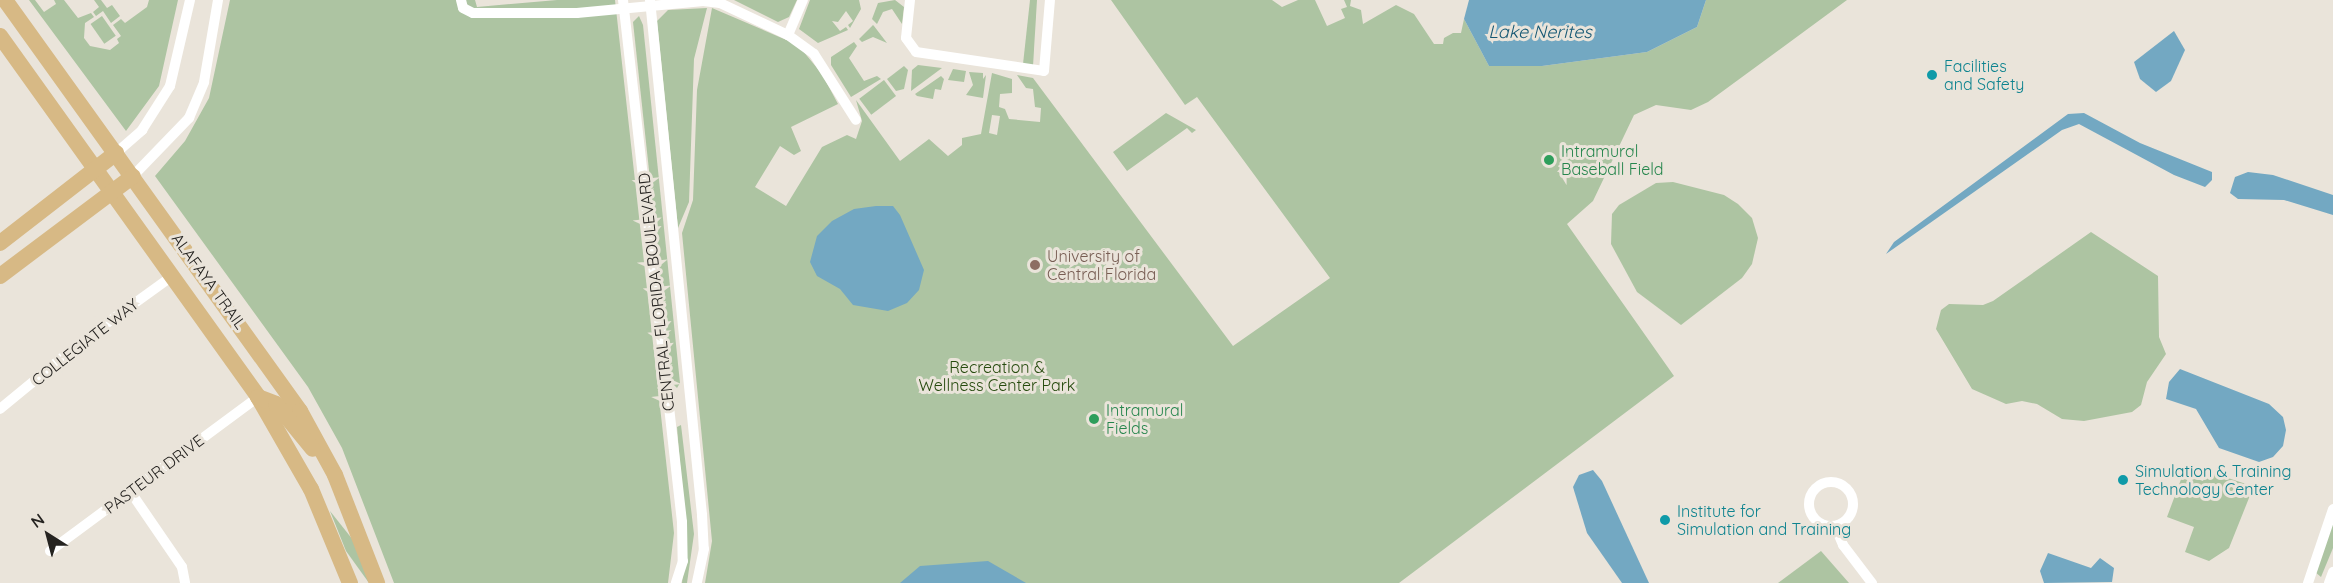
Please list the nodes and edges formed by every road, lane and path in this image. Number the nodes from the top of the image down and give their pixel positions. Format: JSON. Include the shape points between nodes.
{"nodes":[{"id":1,"x":5,"y":0,"type":"edge"},
{"id":2,"x":190,"y":0,"type":"edge"},
{"id":3,"x":218,"y":0,"type":"edge"},
{"id":4,"x":460,"y":0,"type":"edge"},
{"id":5,"x":803,"y":0,"type":"edge"},
{"id":6,"x":910,"y":0,"type":"edge"},
{"id":7,"x":1050,"y":0,"type":"edge"},
{"id":8,"x":650,"y":3,"type":"edge"},
{"id":9,"x":624,"y":4,"type":"edge"},
{"id":10,"x":788,"y":34,"type":"junction"},
{"id":11,"x":0,"y":36,"type":"edge"},
{"id":12,"x":855,"y":120,"type":"dead end"},
{"id":13,"x":117,"y":153,"type":"junction"},
{"id":14,"x":95,"y":171,"type":"junction"},
{"id":15,"x":133,"y":176,"type":"junction"},
{"id":16,"x":110,"y":193,"type":"junction"},
{"id":17,"x":0,"y":243,"type":"edge"},
{"id":18,"x":0,"y":276,"type":"edge"},
{"id":19,"x":171,"y":277,"type":"junction"},
{"id":20,"x":258,"y":397,"type":"junction"},
{"id":21,"x":0,"y":409,"type":"edge"},
{"id":22,"x":334,"y":475,"type":"junction"},
{"id":23,"x":130,"y":491,"type":"junction"},
{"id":24,"x":2333,"y":509,"type":"edge"},
{"id":25,"x":1835,"y":526,"type":"junction"},
{"id":26,"x":50,"y":551,"type":"dead end"},
{"id":27,"x":2333,"y":572,"type":"edge"},
{"id":28,"x":185,"y":583,"type":"edge"},
{"id":29,"x":350,"y":583,"type":"edge"},
{"id":30,"x":377,"y":583,"type":"edge"},
{"id":31,"x":676,"y":583,"type":"edge"},
{"id":32,"x":697,"y":583,"type":"edge"},
{"id":33,"x":1872,"y":583,"type":"edge"},
{"id":34,"x":2308,"y":583,"type":"edge"},
{"id":35,"x":2329,"y":583,"type":"edge"}],
"edges":[{"from":1,"to":13,"type":"main road","name":"ALAFAYA TRAIL"},
{"from":2,"to":13,"type":"street","via":[[170,86],[142,130]]},
{"from":3,"to":15,"type":"street","via":[[204,82],[189,118]]},
{"from":4,"to":9,"type":"street","via":[[463,8],[472,13]]},
{"from":5,"to":10,"type":"street"},
{"from":6,"to":7,"type":"street","via":[[906,38],[916,52],[1044,71]]},
{"from":8,"to":9,"type":"street"},
{"from":8,"to":10,"type":"street","via":[[720,3]]},
{"from":8,"to":32,"type":"street","name":"CENTRAL FLORIDA BOULEVARD","via":[[702,515],[704,549]]},
{"from":9,"to":31,"type":"street","name":"CENTRAL FLORIDA BOULEVARD","via":[[682,522],[683,561]]},
{"from":10,"to":12,"type":"street","via":[[814,54]]},
{"from":11,"to":14,"type":"main road","name":"ALAFAYA TRAIL"},
{"from":13,"to":14,"type":"main road"},
{"from":13,"to":15,"type":"main road","name":"ALAFAYA TRAIL"},
{"from":14,"to":16,"type":"main road","name":"ALAFAYA TRAIL"},
{"from":14,"to":17,"type":"main road"},
{"from":15,"to":16,"type":"main road"},
{"from":15,"to":22,"type":"main road","name":"ALAFAYA TRAIL","via":[[282,382]]},
{"from":16,"to":18,"type":"main road"},
{"from":16,"to":19,"type":"main road","name":"ALAFAYA TRAIL"},
{"from":19,"to":20,"type":"main road","name":"ALAFAYA TRAIL"},
{"from":19,"to":21,"type":"street","name":"COLLEGIATE WAY","via":[[85,339]]},
{"from":20,"to":22,"type":"main road","via":[[276,404]]},
{"from":20,"to":23,"type":"street","name":"PASTEUR DRIVE"},
{"from":20,"to":29,"type":"main road","name":"ALAFAYA TRAIL","via":[[311,489]]},
{"from":22,"to":30,"type":"main road","name":"ALAFAYA TRAIL"},
{"from":23,"to":26,"type":"street","name":"PASTEUR DRIVE"},
{"from":23,"to":28,"type":"street","via":[[182,567]]},
{"from":24,"to":34,"type":"street"},
{"from":25,"to":25,"type":"street","via":[[1851,513],[1853,499],[1845,487],[1827,482],[1811,495],[1809,510],[1818,522]]},
{"from":25,"to":33,"type":"street","via":[[1843,545]]},
{"from":27,"to":35,"type":"street"}]}
